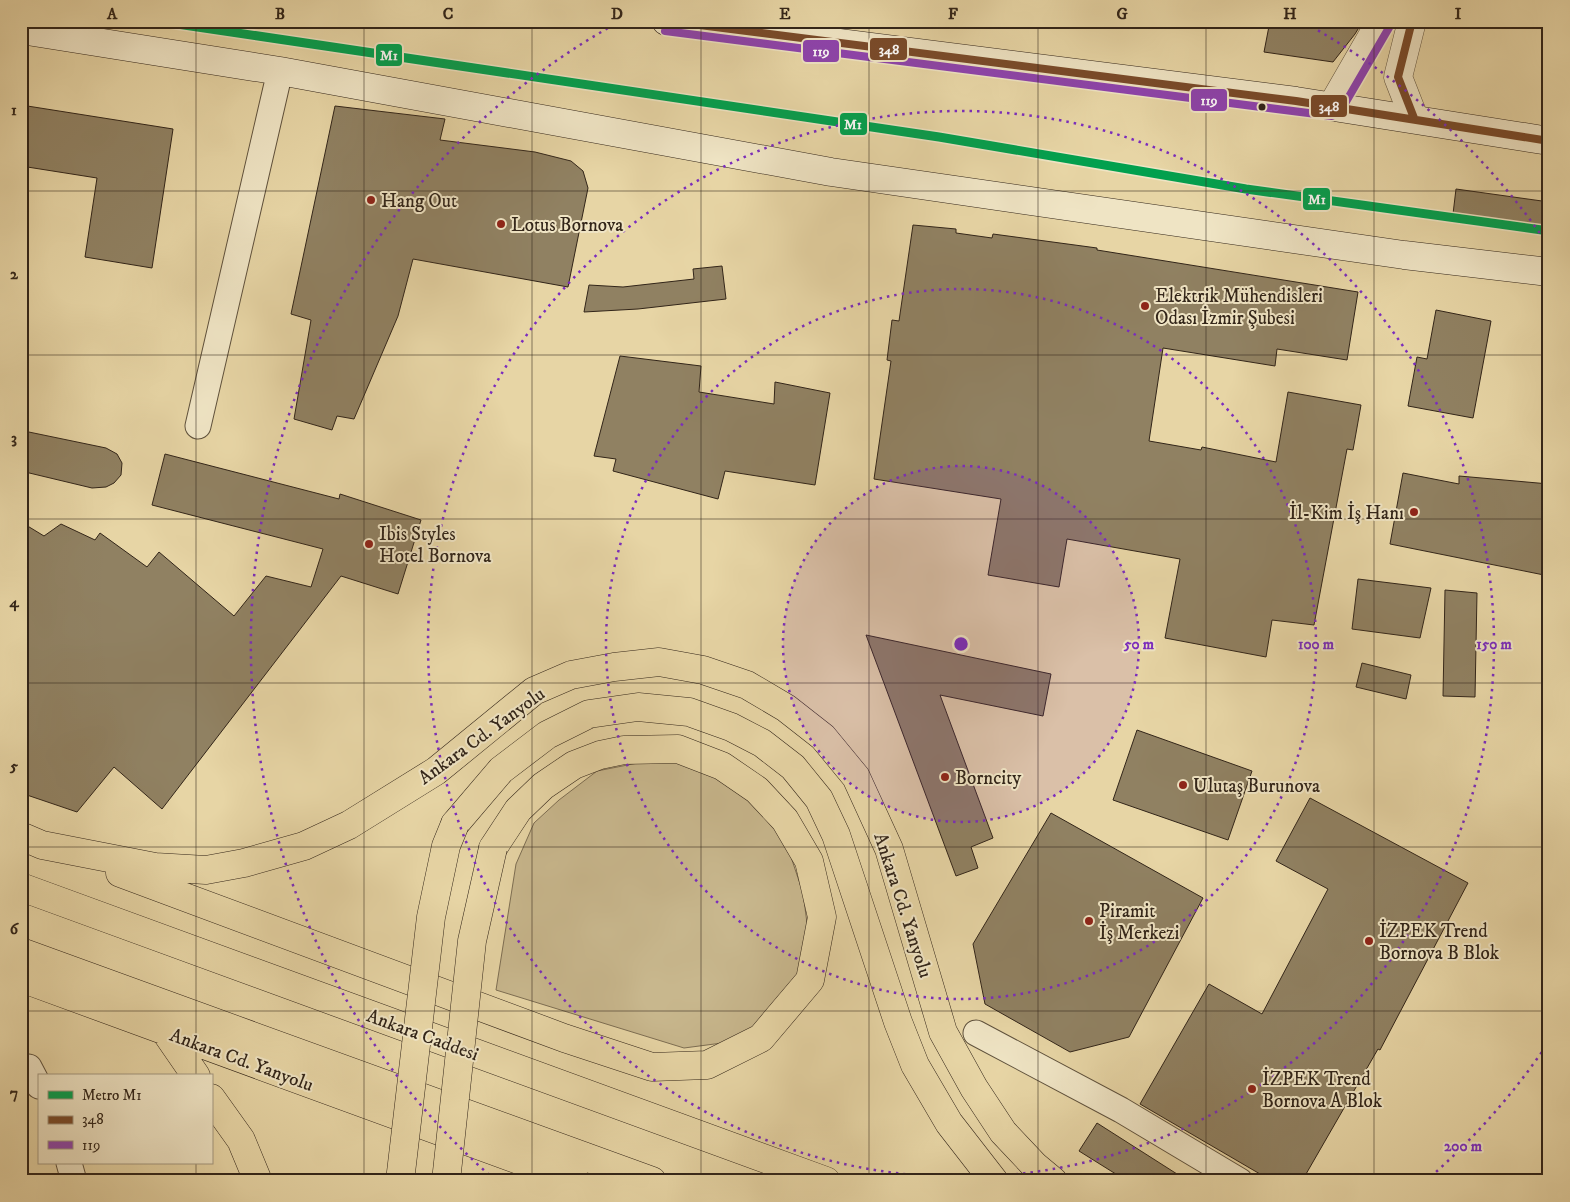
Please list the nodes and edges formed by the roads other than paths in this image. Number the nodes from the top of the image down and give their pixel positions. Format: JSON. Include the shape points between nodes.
{"nodes":[{"id":1,"x":666,"y":21,"type":"edge"},
{"id":2,"x":1382,"y":21,"type":"edge"},
{"id":3,"x":1412,"y":21,"type":"edge"},
{"id":4,"x":21,"y":30,"type":"edge"},
{"id":5,"x":280,"y":71,"type":"junction"},
{"id":6,"x":1332,"y":106,"type":"junction"},
{"id":7,"x":1414,"y":118,"type":"junction"},
{"id":8,"x":1549,"y":141,"type":"edge"},
{"id":9,"x":1549,"y":272,"type":"edge"},
{"id":10,"x":198,"y":426,"type":"dead end"},
{"id":11,"x":32,"y":841,"type":"edge"},
{"id":12,"x":21,"y":888,"type":"edge"},
{"id":13,"x":21,"y":952,"type":"edge"},
{"id":14,"x":21,"y":978,"type":"edge"},
{"id":15,"x":165,"y":1031,"type":"junction"},
{"id":16,"x":976,"y":1033,"type":"dead end"},
{"id":17,"x":21,"y":1073,"type":"edge"},
{"id":18,"x":195,"y":1074,"type":"edge"},
{"id":19,"x":38,"y":1084,"type":"edge"},
{"id":20,"x":212,"y":1099,"type":"edge"},
{"id":21,"x":69,"y":1164,"type":"edge"},
{"id":22,"x":74,"y":1181,"type":"edge"},
{"id":23,"x":258,"y":1181,"type":"edge"},
{"id":24,"x":400,"y":1181,"type":"edge"},
{"id":25,"x":446,"y":1181,"type":"edge"},
{"id":26,"x":576,"y":1181,"type":"edge"},
{"id":27,"x":652,"y":1181,"type":"edge"},
{"id":28,"x":826,"y":1181,"type":"edge"},
{"id":29,"x":994,"y":1181,"type":"edge"},
{"id":30,"x":1053,"y":1181,"type":"edge"},
{"id":31,"x":1240,"y":1181,"type":"edge"}],
"edges":[{"from":1,"to":6,"type":"main road"},
{"from":2,"to":6,"type":"main road"},
{"from":3,"to":7,"type":"main road","via":[[1398,76]]},
{"from":4,"to":5,"type":"main road"},
{"from":5,"to":9,"type":"main road","via":[[831,172],[1404,255]]},
{"from":5,"to":10,"type":"street"},
{"from":6,"to":7,"type":"main road"},
{"from":7,"to":8,"type":"main road"},
{"from":11,"to":25,"type":"main road","bridge":true,"via":[[564,1038],[652,1067],[707,1065],[761,1038],[810,980],[822,917],[809,861],[785,820],[756,790],[722,766],[678,749],[624,750],[574,765],[543,786],[518,810],[493,848],[472,941]]},
{"from":11,"to":30,"type":"main road","name":"Ankara Cd. Yanyolu","via":[[155,867],[206,870],[244,863],[304,846],[349,825],[436,770],[534,691],[571,675],[659,662],[703,670],[747,685],[786,708],[823,737],[856,777],[889,849],[943,1032],[1003,1132]]},
{"from":12,"to":28,"type":"main road","name":"Ankara Caddesi"},
{"from":13,"to":27,"type":"main road"},
{"from":14,"to":15,"type":"main road","name":"Ankara Cd. Yanyolu"},
{"from":15,"to":18,"type":"main road"},
{"from":15,"to":26,"type":"main road","name":"Ankara Cd. Yanyolu"},
{"from":16,"to":31,"type":"street","via":[[1122,1110]]},
{"from":17,"to":19,"type":"street","via":[[29,1067]]},
{"from":20,"to":23,"type":"main road","via":[[241,1140]]},
{"from":21,"to":22,"type":"street"},
{"from":24,"to":29,"type":"main road","bridge":true,"via":[[431,917],[446,846],[455,824],[501,770],[547,736],[589,714],[638,706],[688,712],[731,726],[762,743],[793,767],[819,799],[836,835],[915,1065],[949,1123]]}]}
